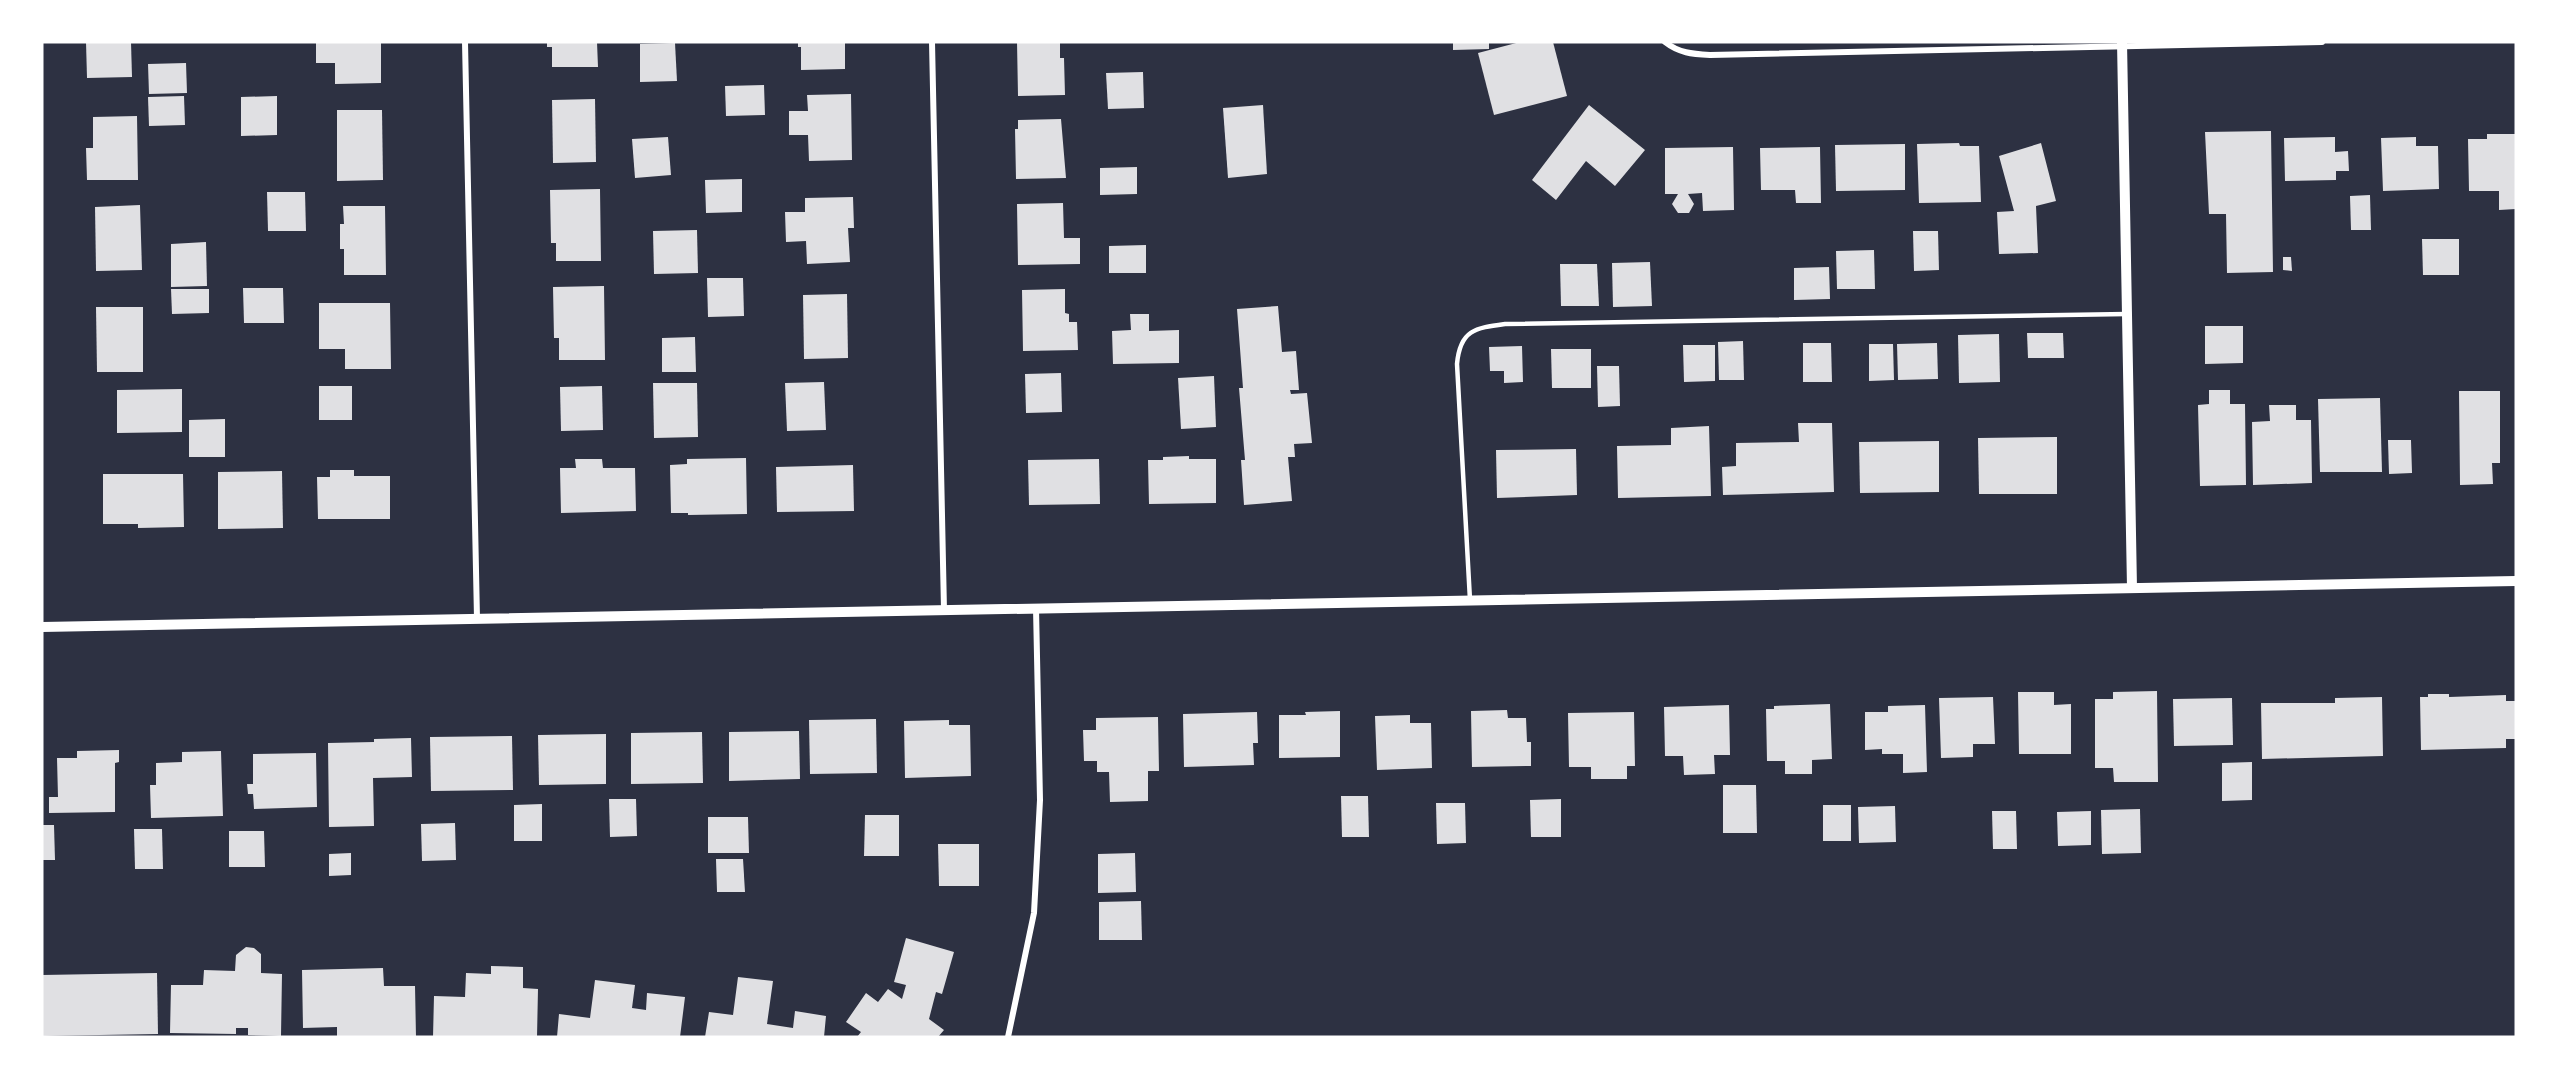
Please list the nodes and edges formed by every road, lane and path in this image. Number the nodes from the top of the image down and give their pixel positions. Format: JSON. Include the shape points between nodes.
{"nodes":[{"id":1,"x":465,"y":42,"type":"edge"},
{"id":2,"x":932,"y":42,"type":"edge"},
{"id":3,"x":1665,"y":42,"type":"edge"},
{"id":4,"x":2322,"y":42,"type":"edge"},
{"id":5,"x":2122,"y":44,"type":"edge"},
{"id":6,"x":2127,"y":314,"type":"junction"},
{"id":7,"x":2516,"y":580,"type":"edge"},
{"id":8,"x":2132,"y":588,"type":"junction"},
{"id":9,"x":1470,"y":600,"type":"junction"},
{"id":10,"x":1036,"y":608,"type":"junction"},
{"id":11,"x":944,"y":610,"type":"junction"},
{"id":12,"x":477,"y":618,"type":"junction"},
{"id":13,"x":42,"y":627,"type":"edge"},
{"id":14,"x":1008,"y":1037,"type":"edge"}],
"edges":[{"from":1,"to":12,"type":"street"},
{"from":2,"to":11,"type":"street"},
{"from":3,"to":5,"type":"street","via":[[1675,50],[1710,55]]},
{"from":4,"to":5,"type":"street"},
{"from":5,"to":6,"type":"street"},
{"from":6,"to":8,"type":"street"},
{"from":6,"to":9,"type":"lane","via":[[1505,324],[1474,329],[1458,349]]},
{"from":7,"to":8,"type":"street"},
{"from":8,"to":9,"type":"street"},
{"from":9,"to":10,"type":"street"},
{"from":10,"to":11,"type":"street"},
{"from":10,"to":14,"type":"street","via":[[1040,800],[1034,913]]},
{"from":11,"to":12,"type":"street"},
{"from":12,"to":13,"type":"street"}]}
